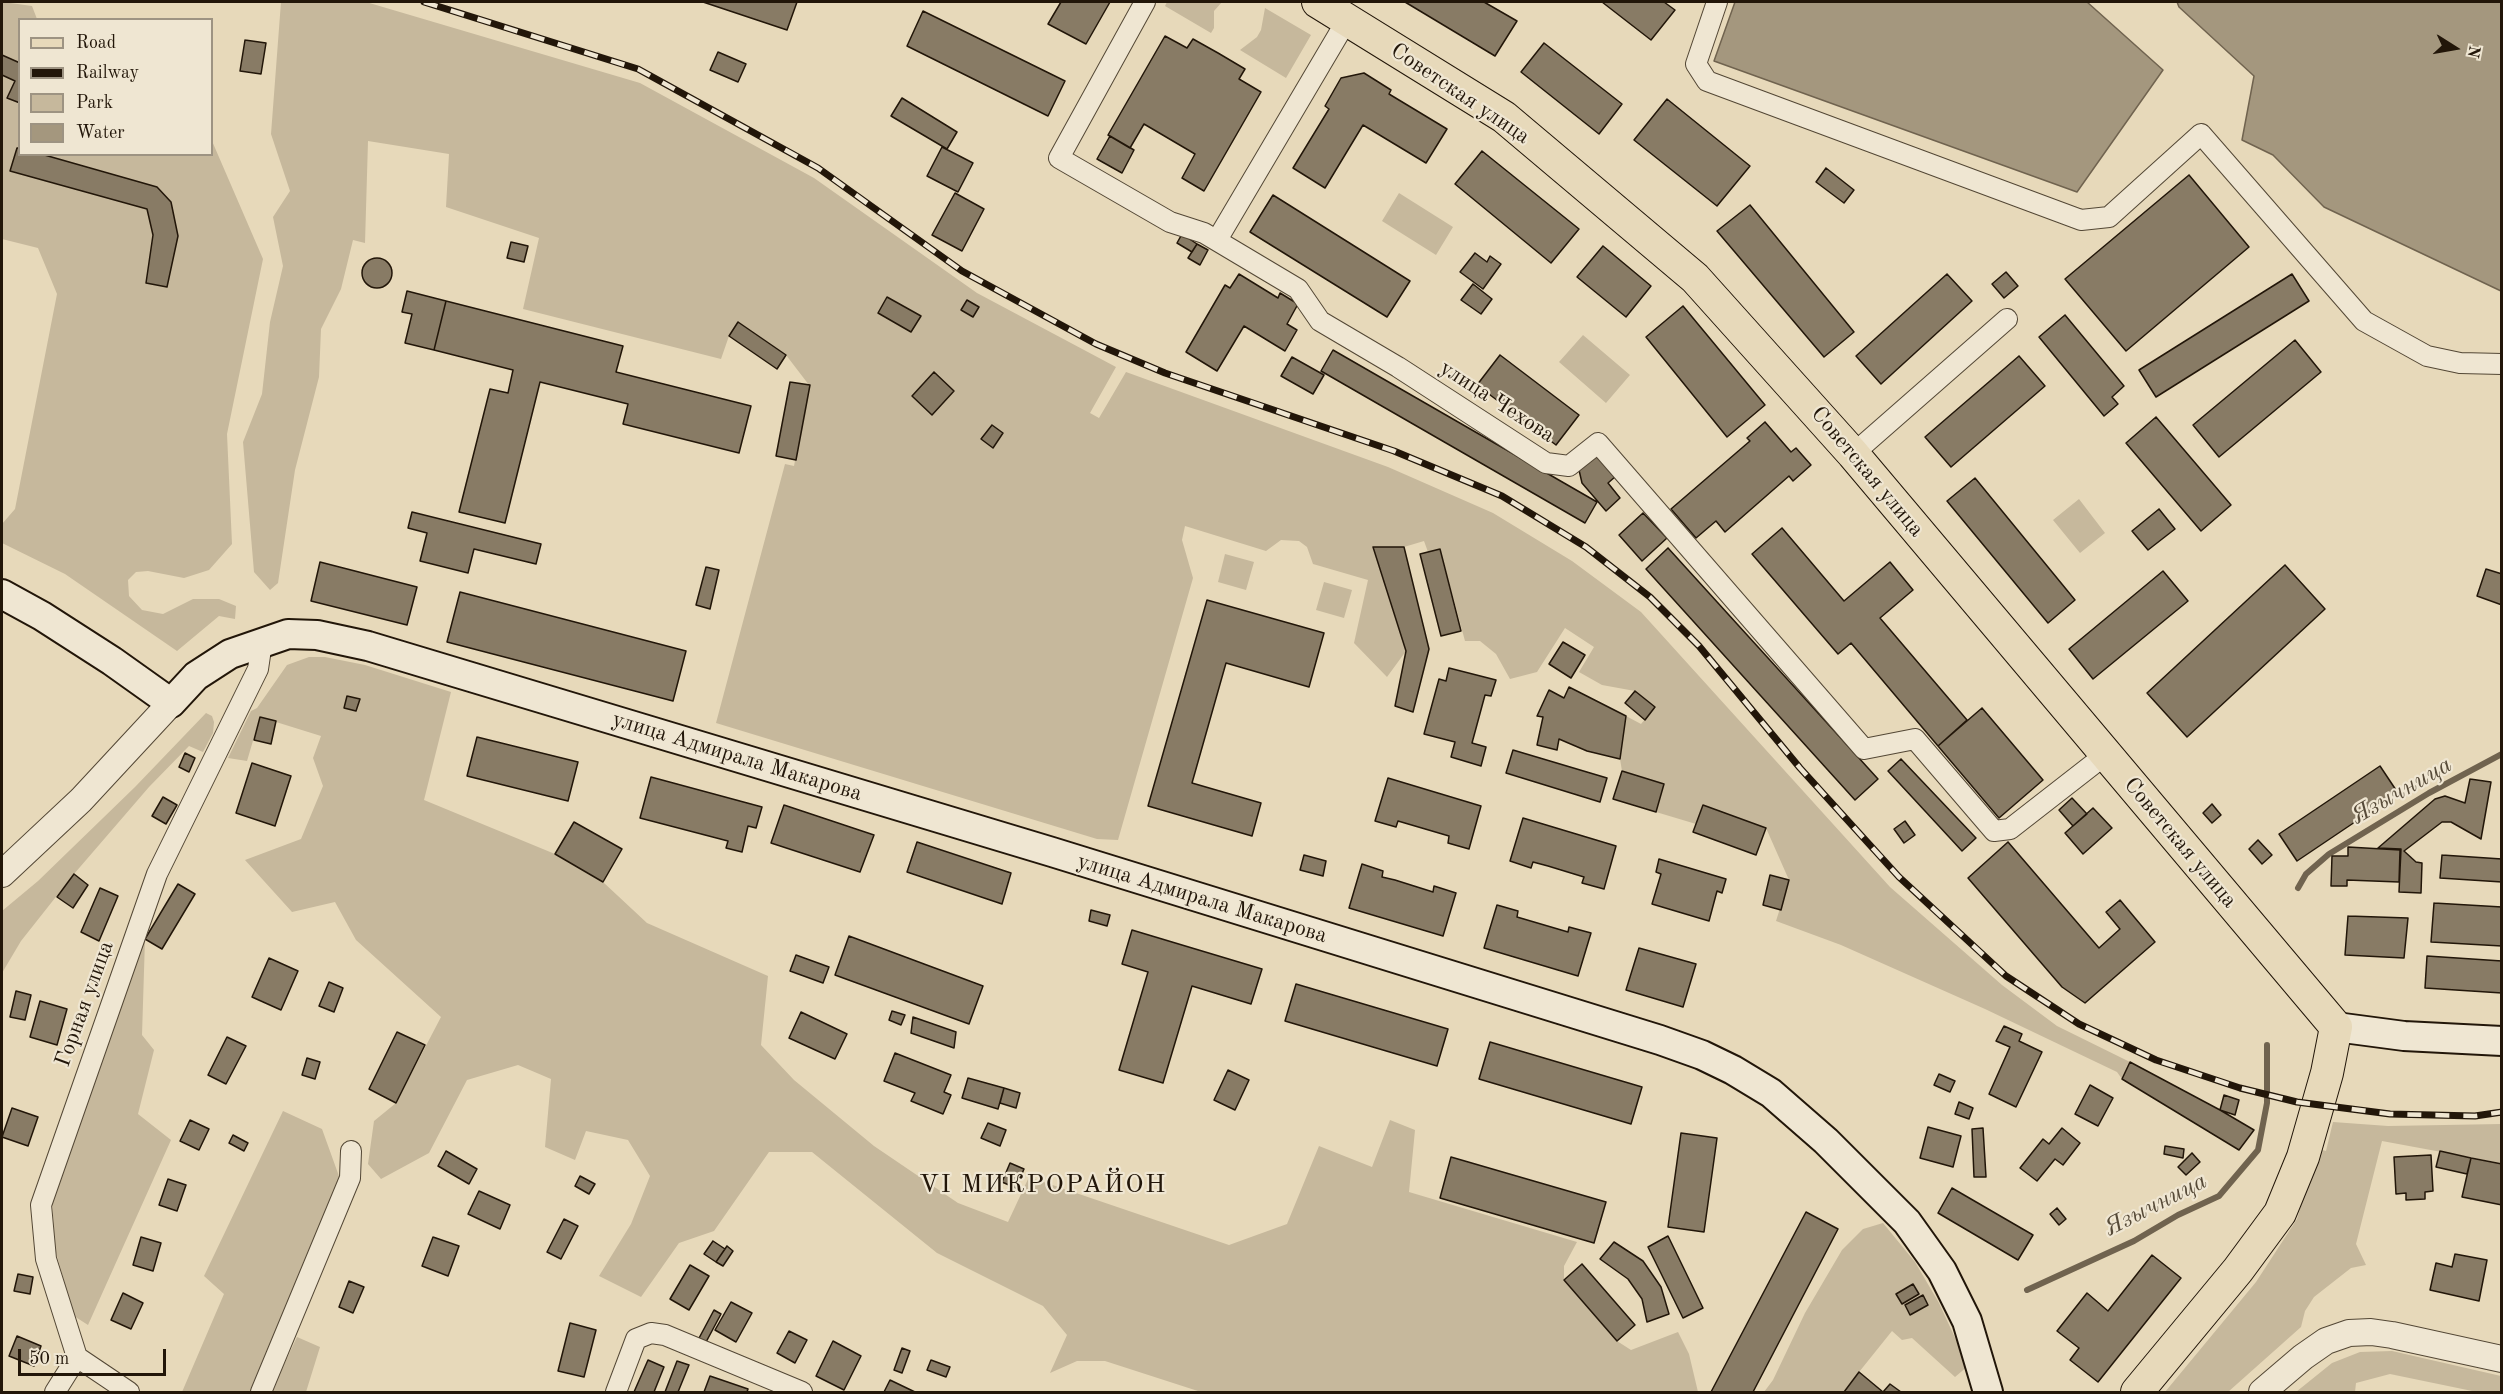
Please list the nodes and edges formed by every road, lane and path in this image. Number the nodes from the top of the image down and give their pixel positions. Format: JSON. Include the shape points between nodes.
{"nodes":[{"id":1,"x":1145,"y":2,"type":"edge"},
{"id":2,"x":1318,"y":2,"type":"edge"},
{"id":3,"x":1717,"y":2,"type":"edge"},
{"id":4,"x":1347,"y":20,"type":"junction"},
{"id":5,"x":1217,"y":240,"type":"junction"},
{"id":6,"x":2007,"y":319,"type":"dead end"},
{"id":7,"x":2502,"y":364,"type":"edge"},
{"id":8,"x":1853,"y":454,"type":"junction"},
{"id":9,"x":2,"y":594,"type":"edge"},
{"id":10,"x":262,"y":642,"type":"junction"},
{"id":11,"x":171,"y":703,"type":"junction"},
{"id":12,"x":2105,"y":755,"type":"junction"},
{"id":13,"x":2,"y":874,"type":"edge"},
{"id":14,"x":2336,"y":1027,"type":"junction"},
{"id":15,"x":2502,"y":1041,"type":"edge"},
{"id":16,"x":351,"y":1151,"type":"dead end"},
{"id":17,"x":77,"y":1357,"type":"junction"},
{"id":18,"x":2502,"y":1359,"type":"edge"},
{"id":19,"x":56,"y":1392,"type":"edge"},
{"id":20,"x":129,"y":1392,"type":"edge"},
{"id":21,"x":261,"y":1392,"type":"edge"},
{"id":22,"x":616,"y":1392,"type":"edge"},
{"id":23,"x":802,"y":1392,"type":"edge"},
{"id":24,"x":1988,"y":1392,"type":"edge"},
{"id":25,"x":2137,"y":1392,"type":"edge"},
{"id":26,"x":2262,"y":1392,"type":"edge"}],
"edges":[{"from":1,"to":5,"type":"street","name":"улица Чехова","via":[[1059,158],[1170,222]]},
{"from":2,"to":4,"type":"main road","name":"Советская улица"},
{"from":3,"to":7,"type":"street","via":[[1696,64],[1707,81],[2081,220],[2109,217],[2201,134],[2364,321],[2427,356],[2460,363]]},
{"from":4,"to":5,"type":"street"},
{"from":4,"to":8,"type":"main road","name":"Советская улица","via":[[1504,117],[1695,278]]},
{"from":5,"to":12,"type":"street","name":"улица Чехова","via":[[1298,290],[1320,321],[1546,463],[1569,466],[1598,443],[1864,748],[1915,739],[1994,831],[2010,829]]},
{"from":6,"to":8,"type":"street"},
{"from":8,"to":12,"type":"main road","name":"Советская улица"},
{"from":9,"to":11,"type":"main road","via":[[112,661]]},
{"from":10,"to":11,"type":"main road","name":"улица Адмирала Макарова","via":[[230,654],[196,676]]},
{"from":10,"to":17,"type":"street","name":"Горная улица","via":[[258,669],[157,874],[41,1205],[46,1259]]},
{"from":10,"to":24,"type":"main road","name":"улица Адмирала Макарова","via":[[288,634],[368,646],[1052,852],[1702,1055],[1771,1094],[1826,1141],[1907,1222],[1942,1272],[1967,1321]]},
{"from":11,"to":13,"type":"street","via":[[81,800]]},
{"from":12,"to":14,"type":"main road","name":"Советская улица"},
{"from":14,"to":15,"type":"main road","via":[[2404,1036]]},
{"from":14,"to":25,"type":"main road","via":[[2303,1157],[2280,1213]]},
{"from":16,"to":21,"type":"street","via":[[350,1178]]},
{"from":17,"to":19,"type":"street"},
{"from":17,"to":20,"type":"street"},
{"from":18,"to":26,"type":"street","via":[[2392,1335],[2349,1333],[2310,1351]]},
{"from":22,"to":23,"type":"street","via":[[636,1339],[651,1333],[665,1335]]}]}
